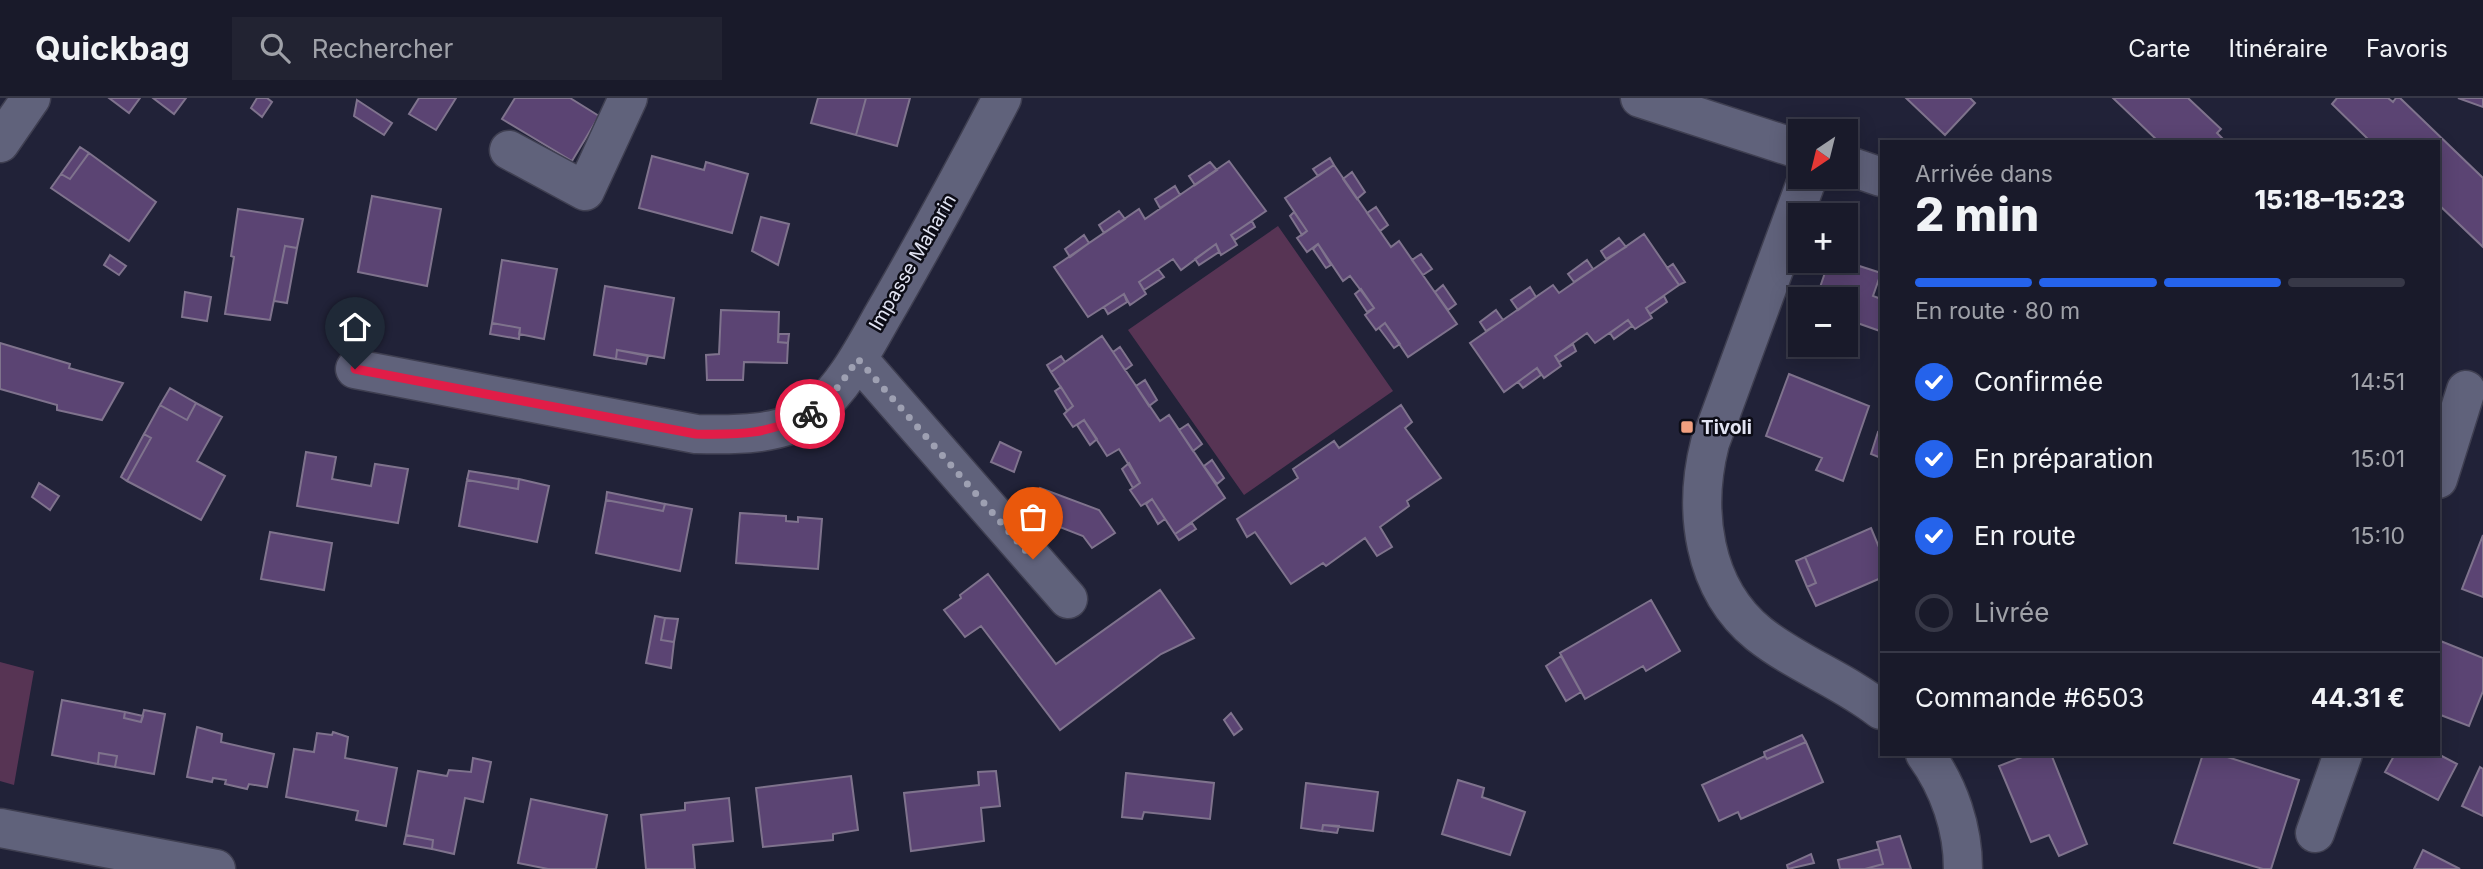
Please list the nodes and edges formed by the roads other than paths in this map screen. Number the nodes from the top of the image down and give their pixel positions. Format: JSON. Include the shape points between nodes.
{"nodes":[{"id":1,"x":31,"y":98,"type":"edge"},
{"id":2,"x":628,"y":98,"type":"edge"},
{"id":3,"x":1002,"y":98,"type":"edge"},
{"id":4,"x":1640,"y":98,"type":"edge"},
{"id":5,"x":0,"y":143,"type":"edge"},
{"id":6,"x":1788,"y":146,"type":"edge"},
{"id":7,"x":509,"y":150,"type":"dead end"},
{"id":8,"x":1858,"y":169,"type":"edge"},
{"id":9,"x":1880,"y":177,"type":"edge"},
{"id":10,"x":1804,"y":189,"type":"edge"},
{"id":11,"x":858,"y":359,"type":"junction"},
{"id":12,"x":355,"y":369,"type":"dead end"},
{"id":13,"x":2462,"y":388,"type":"edge"},
{"id":14,"x":2440,"y":471,"type":"edge"},
{"id":15,"x":1068,"y":599,"type":"dead end"},
{"id":16,"x":1880,"y":709,"type":"edge"},
{"id":17,"x":1926,"y":756,"type":"edge"},
{"id":18,"x":2342,"y":756,"type":"edge"},
{"id":19,"x":0,"y":828,"type":"edge"},
{"id":20,"x":2315,"y":833,"type":"dead end"},
{"id":21,"x":216,"y":869,"type":"edge"},
{"id":22,"x":1963,"y":869,"type":"edge"}],
"edges":[{"from":1,"to":5,"type":"street"},
{"from":2,"to":7,"type":"street","via":[[585,191]]},
{"from":3,"to":11,"type":"street","name":"Impasse Maharin"},
{"from":4,"to":6,"type":"street"},
{"from":8,"to":9,"type":"street"},
{"from":10,"to":16,"type":"street","via":[[1710,443],[1701,516],[1711,566],[1731,603],[1758,633]]},
{"from":11,"to":12,"type":"street","name":"Impasse Maharin","via":[[813,413],[781,428],[744,435],[696,434]]},
{"from":11,"to":15,"type":"street"},
{"from":13,"to":14,"type":"street"},
{"from":17,"to":22,"type":"street","via":[[1939,773],[1958,822]]},
{"from":18,"to":20,"type":"street"},
{"from":19,"to":21,"type":"street"}]}
